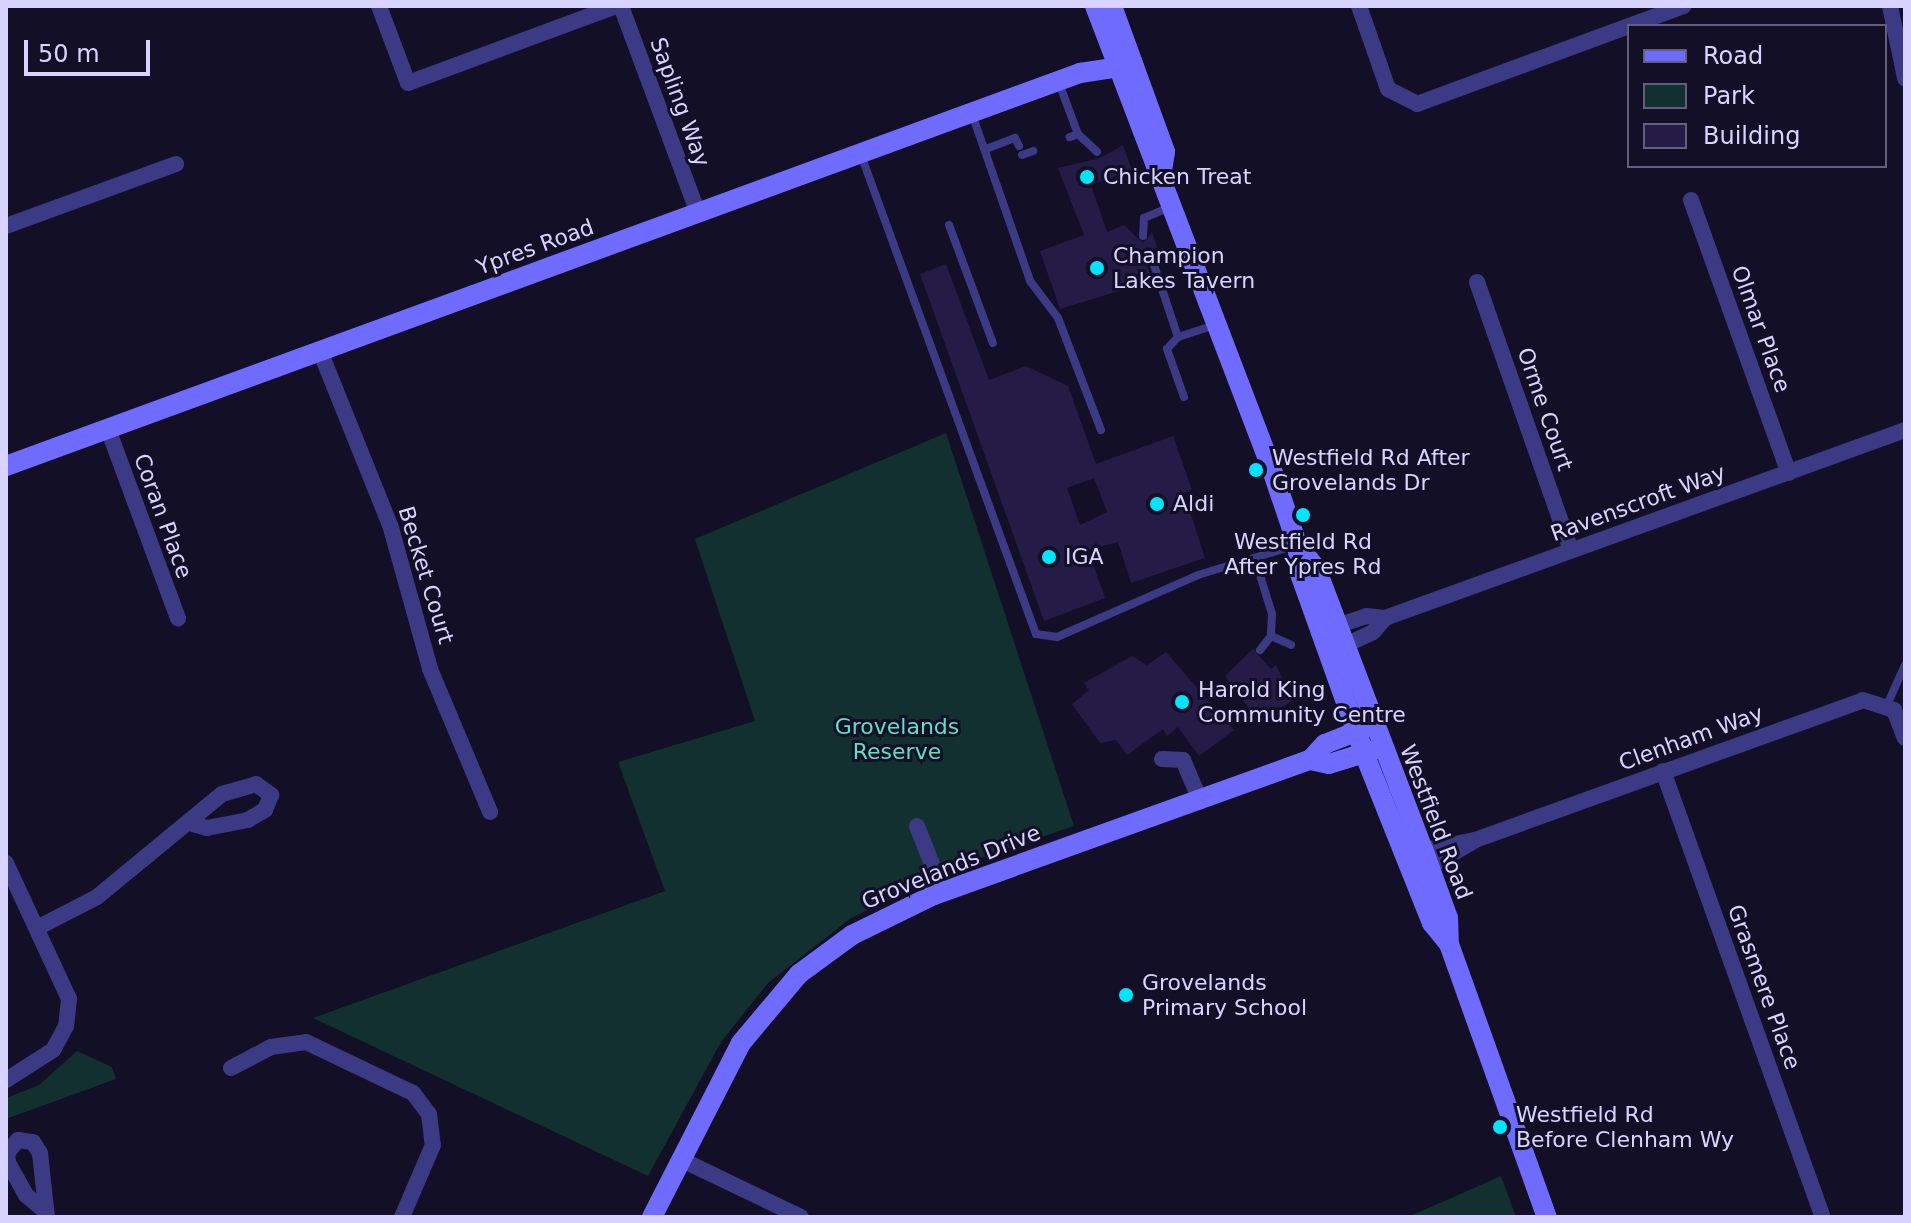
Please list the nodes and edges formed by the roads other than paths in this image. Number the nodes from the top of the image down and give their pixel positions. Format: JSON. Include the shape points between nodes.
{"nodes":[{"id":1,"x":379,"y":6,"type":"edge"},
{"id":2,"x":619,"y":6,"type":"edge"},
{"id":3,"x":1095,"y":6,"type":"edge"},
{"id":4,"x":1112,"y":6,"type":"edge"},
{"id":5,"x":1359,"y":6,"type":"edge"},
{"id":6,"x":1684,"y":6,"type":"edge"},
{"id":7,"x":1890,"y":6,"type":"edge"},
{"id":8,"x":1635,"y":24,"type":"edge"},
{"id":9,"x":1627,"y":27,"type":"edge"},
{"id":10,"x":1117,"y":46,"type":"junction"},
{"id":11,"x":1125,"y":68,"type":"junction"},
{"id":12,"x":1080,"y":73,"type":"junction"},
{"id":13,"x":1905,"y":78,"type":"edge"},
{"id":14,"x":1058,"y":81,"type":"junction"},
{"id":15,"x":972,"y":113,"type":"junction"},
{"id":16,"x":986,"y":149,"type":"junction"},
{"id":17,"x":1033,"y":151,"type":"dead end"},
{"id":18,"x":1097,"y":152,"type":"dead end"},
{"id":19,"x":860,"y":154,"type":"junction"},
{"id":20,"x":176,"y":164,"type":"dead end"},
{"id":21,"x":1691,"y":200,"type":"dead end"},
{"id":22,"x":1174,"y":205,"type":"junction"},
{"id":23,"x":698,"y":213,"type":"junction"},
{"id":24,"x":949,"y":225,"type":"dead end"},
{"id":25,"x":6,"y":226,"type":"edge"},
{"id":26,"x":1143,"y":236,"type":"dead end"},
{"id":27,"x":1150,"y":253,"type":"dead end"},
{"id":28,"x":1477,"y":282,"type":"dead end"},
{"id":29,"x":1217,"y":324,"type":"junction"},
{"id":30,"x":1178,"y":337,"type":"junction"},
{"id":31,"x":993,"y":343,"type":"dead end"},
{"id":32,"x":320,"y":351,"type":"junction"},
{"id":33,"x":1184,"y":397,"type":"dead end"},
{"id":34,"x":108,"y":429,"type":"junction"},
{"id":35,"x":1101,"y":430,"type":"dead end"},
{"id":36,"x":1905,"y":430,"type":"edge"},
{"id":37,"x":6,"y":466,"type":"edge"},
{"id":38,"x":1789,"y":473,"type":"junction"},
{"id":39,"x":1297,"y":544,"type":"junction"},
{"id":40,"x":1571,"y":550,"type":"junction"},
{"id":41,"x":1255,"y":559,"type":"junction"},
{"id":42,"x":178,"y":618,"type":"dead end"},
{"id":43,"x":1385,"y":618,"type":"junction"},
{"id":44,"x":1329,"y":629,"type":"junction"},
{"id":45,"x":1271,"y":636,"type":"junction"},
{"id":46,"x":1291,"y":645,"type":"dead end"},
{"id":47,"x":1336,"y":649,"type":"junction"},
{"id":48,"x":1260,"y":650,"type":"dead end"},
{"id":49,"x":1905,"y":665,"type":"edge"},
{"id":50,"x":1887,"y":705,"type":"junction"},
{"id":51,"x":1365,"y":728,"type":"junction"},
{"id":52,"x":1905,"y":738,"type":"edge"},
{"id":53,"x":1373,"y":750,"type":"junction"},
{"id":54,"x":1162,"y":759,"type":"dead end"},
{"id":55,"x":1310,"y":760,"type":"junction"},
{"id":56,"x":1663,"y":771,"type":"junction"},
{"id":57,"x":1200,"y":800,"type":"junction"},
{"id":58,"x":490,"y":812,"type":"dead end"},
{"id":59,"x":190,"y":823,"type":"dead end"},
{"id":60,"x":917,"y":826,"type":"dead end"},
{"id":61,"x":1418,"y":862,"type":"junction"},
{"id":62,"x":6,"y":863,"type":"edge"},
{"id":63,"x":943,"y":892,"type":"junction"},
{"id":64,"x":39,"y":927,"type":"junction"},
{"id":65,"x":231,"y":1068,"type":"dead end"},
{"id":66,"x":6,"y":1080,"type":"edge"},
{"id":67,"x":680,"y":1159,"type":"junction"},
{"id":68,"x":402,"y":1217,"type":"edge"},
{"id":69,"x":652,"y":1217,"type":"edge"},
{"id":70,"x":801,"y":1217,"type":"edge"},
{"id":71,"x":1547,"y":1217,"type":"edge"},
{"id":72,"x":1823,"y":1217,"type":"edge"}],
"edges":[{"from":1,"to":2,"type":"street","via":[[408,83]]},
{"from":2,"to":23,"type":"street","name":"Sapling Way"},
{"from":3,"to":10,"type":"street","name":"Westfield Road"},
{"from":4,"to":10,"type":"street","name":"Westfield Road"},
{"from":5,"to":9,"type":"street","via":[[1388,89],[1417,104]]},
{"from":6,"to":8,"type":"street"},
{"from":7,"to":13,"type":"street"},
{"from":10,"to":11,"type":"street","name":"Westfield Road"},
{"from":10,"to":12,"type":"street","name":"Ypres Road"},
{"from":11,"to":12,"type":"street","name":"Ypres Road"},
{"from":11,"to":22,"type":"street","name":"Westfield Road","via":[[1165,152],[1162,172]]},
{"from":12,"to":14,"type":"street","name":"Ypres Road"},
{"from":14,"to":15,"type":"street","name":"Ypres Road"},
{"from":14,"to":18,"type":"lane","via":[[1074,136]]},
{"from":15,"to":16,"type":"lane"},
{"from":15,"to":19,"type":"street","name":"Ypres Road"},
{"from":16,"to":17,"type":"lane","via":[[1015,138],[1021,151]]},
{"from":16,"to":35,"type":"lane","via":[[1030,281],[1058,318]]},
{"from":19,"to":23,"type":"street","name":"Ypres Road"},
{"from":19,"to":41,"type":"lane","via":[[1036,634],[1057,637],[1198,575]]},
{"from":20,"to":25,"type":"street"},
{"from":21,"to":38,"type":"street","name":"Olmar Place"},
{"from":22,"to":26,"type":"lane","via":[[1144,218]]},
{"from":22,"to":29,"type":"street","name":"Westfield Road"},
{"from":23,"to":32,"type":"street","name":"Ypres Road"},
{"from":24,"to":31,"type":"lane"},
{"from":27,"to":30,"type":"lane"},
{"from":28,"to":40,"type":"street","name":"Orme Court"},
{"from":29,"to":30,"type":"lane"},
{"from":29,"to":39,"type":"street","name":"Westfield Road"},
{"from":30,"to":33,"type":"lane","via":[[1167,349]]},
{"from":32,"to":34,"type":"street","name":"Ypres Road"},
{"from":32,"to":58,"type":"street","name":"Becket Court","via":[[391,528],[430,669]]},
{"from":34,"to":37,"type":"street","name":"Ypres Road"},
{"from":34,"to":42,"type":"street","name":"Coran Place"},
{"from":36,"to":38,"type":"street","name":"Ravenscroft Way"},
{"from":38,"to":40,"type":"street","name":"Ravenscroft Way"},
{"from":39,"to":41,"type":"lane"},
{"from":39,"to":44,"type":"street","name":"Westfield Road","via":[[1316,568]]},
{"from":40,"to":43,"type":"street","name":"Ravenscroft Way"},
{"from":41,"to":45,"type":"lane","via":[[1272,614]]},
{"from":43,"to":44,"type":"street","name":"Ravenscroft Way","via":[[1366,616]]},
{"from":43,"to":47,"type":"street","name":"Ravenscroft Way"},
{"from":44,"to":47,"type":"street","name":"Westfield Road"},
{"from":45,"to":46,"type":"lane"},
{"from":45,"to":48,"type":"lane"},
{"from":47,"to":51,"type":"street","name":"Westfield Road"},
{"from":49,"to":50,"type":"lane"},
{"from":50,"to":52,"type":"street"},
{"from":50,"to":56,"type":"street","name":"Clenham Way","via":[[1859,701]]},
{"from":51,"to":53,"type":"street","name":"Westfield Road"},
{"from":51,"to":55,"type":"street","name":"Grovelands Drive","via":[[1325,744]]},
{"from":53,"to":55,"type":"street","name":"Grovelands Drive","via":[[1329,764]]},
{"from":53,"to":61,"type":"street","name":"Westfield Road"},
{"from":54,"to":57,"type":"street","via":[[1183,760]]},
{"from":55,"to":57,"type":"street","name":"Grovelands Drive"},
{"from":56,"to":61,"type":"street","name":"Clenham Way"},
{"from":56,"to":72,"type":"street","name":"Grasmere Place"},
{"from":57,"to":63,"type":"street","name":"Grovelands Drive"},
{"from":59,"to":64,"type":"street","via":[[97,897]]},
{"from":60,"to":63,"type":"street"},
{"from":61,"to":71,"type":"street","name":"Westfield Road","via":[[1448,918],[1449,944]]},
{"from":62,"to":64,"type":"street"},
{"from":63,"to":67,"type":"street","name":"Grovelands Drive","via":[[867,925],[799,974],[741,1043]]},
{"from":64,"to":66,"type":"street","via":[[66,987],[66,1026],[53,1050]]},
{"from":65,"to":68,"type":"street","via":[[271,1047],[306,1042],[381,1073],[421,1102],[433,1145]]},
{"from":67,"to":69,"type":"street","name":"Grovelands Drive"},
{"from":67,"to":70,"type":"street"}]}
